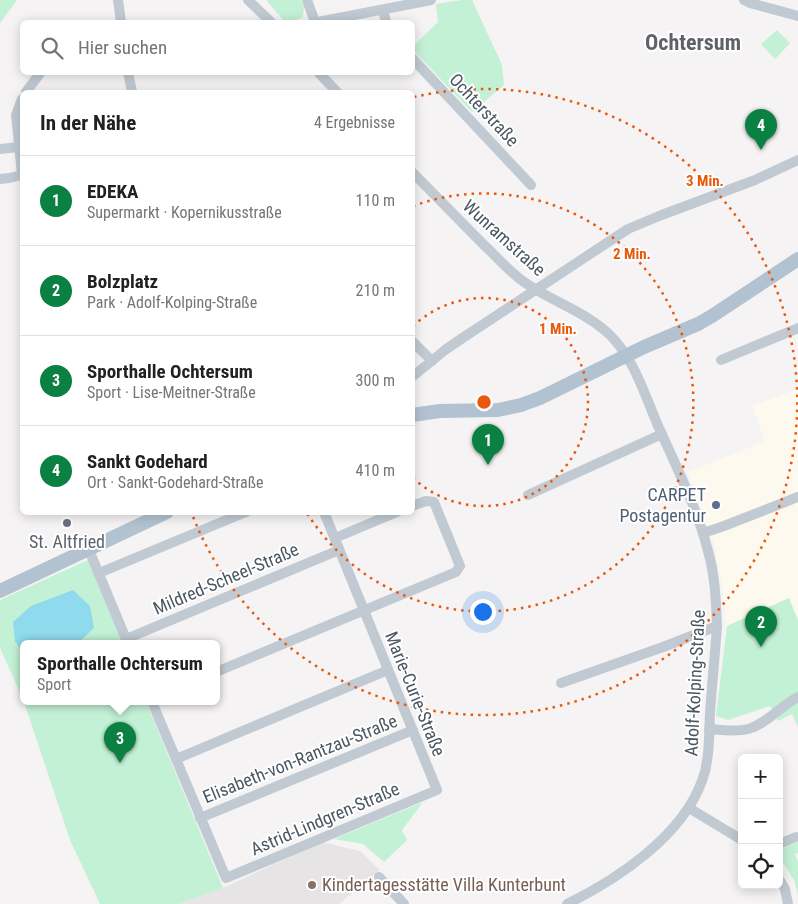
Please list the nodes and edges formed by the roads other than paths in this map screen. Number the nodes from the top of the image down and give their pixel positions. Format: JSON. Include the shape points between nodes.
{"nodes":[{"id":1,"x":118,"y":0,"type":"edge"},
{"id":2,"x":248,"y":0,"type":"edge"},
{"id":3,"x":257,"y":0,"type":"edge"},
{"id":4,"x":307,"y":0,"type":"edge"},
{"id":5,"x":431,"y":0,"type":"edge"},
{"id":6,"x":744,"y":0,"type":"edge"},
{"id":7,"x":383,"y":10,"type":"junction"},
{"id":8,"x":798,"y":16,"type":"edge"},
{"id":9,"x":121,"y":20,"type":"edge"},
{"id":10,"x":270,"y":20,"type":"edge"},
{"id":11,"x":316,"y":20,"type":"edge"},
{"id":12,"x":328,"y":20,"type":"edge"},
{"id":13,"x":386,"y":20,"type":"edge"},
{"id":14,"x":415,"y":61,"type":"edge"},
{"id":15,"x":39,"y":75,"type":"edge"},
{"id":16,"x":129,"y":75,"type":"edge"},
{"id":17,"x":321,"y":75,"type":"edge"},
{"id":18,"x":28,"y":90,"type":"edge"},
{"id":19,"x":132,"y":90,"type":"edge"},
{"id":20,"x":335,"y":90,"type":"edge"},
{"id":21,"x":20,"y":104,"type":"edge"},
{"id":22,"x":18,"y":146,"type":"junction"},
{"id":23,"x":0,"y":150,"type":"edge"},
{"id":24,"x":20,"y":160,"type":"edge"},
{"id":25,"x":798,"y":160,"type":"edge"},
{"id":26,"x":415,"y":175,"type":"edge"},
{"id":27,"x":20,"y":176,"type":"edge"},
{"id":28,"x":0,"y":179,"type":"edge"},
{"id":29,"x":531,"y":185,"type":"dead end"},
{"id":30,"x":798,"y":259,"type":"edge"},
{"id":31,"x":536,"y":290,"type":"junction"},
{"id":32,"x":798,"y":328,"type":"edge"},
{"id":33,"x":415,"y":344,"type":"edge"},
{"id":34,"x":627,"y":356,"type":"junction"},
{"id":35,"x":721,"y":360,"type":"dead end"},
{"id":36,"x":432,"y":361,"type":"junction"},
{"id":37,"x":415,"y":375,"type":"edge"},
{"id":38,"x":415,"y":415,"type":"edge"},
{"id":39,"x":662,"y":434,"type":"junction"},
{"id":40,"x":528,"y":495,"type":"dead end"},
{"id":41,"x":798,"y":497,"type":"edge"},
{"id":42,"x":415,"y":505,"type":"edge"},
{"id":43,"x":161,"y":515,"type":"edge"},
{"id":44,"x":239,"y":515,"type":"edge"},
{"id":45,"x":325,"y":515,"type":"edge"},
{"id":46,"x":390,"y":515,"type":"edge"},
{"id":47,"x":703,"y":533,"type":"junction"},
{"id":48,"x":335,"y":538,"type":"junction"},
{"id":49,"x":89,"y":550,"type":"junction"},
{"id":50,"x":339,"y":550,"type":"junction"},
{"id":51,"x":99,"y":573,"type":"junction"},
{"id":52,"x":0,"y":591,"type":"edge"},
{"id":53,"x":364,"y":610,"type":"junction"},
{"id":54,"x":717,"y":626,"type":"junction"},
{"id":55,"x":126,"y":640,"type":"edge"},
{"id":56,"x":132,"y":640,"type":"edge"},
{"id":57,"x":220,"y":670,"type":"edge"},
{"id":58,"x":388,"y":670,"type":"junction"},
{"id":59,"x":561,"y":683,"type":"dead end"},
{"id":60,"x":798,"y":697,"type":"edge"},
{"id":61,"x":153,"y":705,"type":"edge"},
{"id":62,"x":709,"y":729,"type":"junction"},
{"id":63,"x":413,"y":730,"type":"junction"},
{"id":64,"x":176,"y":759,"type":"junction"},
{"id":65,"x":436,"y":790,"type":"joint"},
{"id":66,"x":689,"y":808,"type":"junction"},
{"id":67,"x":200,"y":818,"type":"junction"},
{"id":68,"x":796,"y":837,"type":"dead end"},
{"id":69,"x":738,"y":838,"type":"edge"},
{"id":70,"x":783,"y":842,"type":"edge"},
{"id":71,"x":379,"y":877,"type":"dead end"},
{"id":72,"x":783,"y":886,"type":"edge"},
{"id":73,"x":404,"y":904,"type":"edge"},
{"id":74,"x":567,"y":904,"type":"edge"},
{"id":75,"x":788,"y":904,"type":"edge"}],
"edges":[{"from":1,"to":9,"type":"street"},
{"from":2,"to":10,"type":"street"},
{"from":3,"to":10,"type":"street"},
{"from":4,"to":11,"type":"street"},
{"from":5,"to":7,"type":"street"},
{"from":6,"to":8,"type":"street"},
{"from":7,"to":12,"type":"street"},
{"from":7,"to":13,"type":"street"},
{"from":14,"to":29,"type":"street","name":"Ochterstraße"},
{"from":15,"to":18,"type":"street"},
{"from":16,"to":19,"type":"street"},
{"from":17,"to":20,"type":"street"},
{"from":21,"to":22,"type":"street","via":[[16,115]]},
{"from":22,"to":23,"type":"street"},
{"from":22,"to":24,"type":"street"},
{"from":25,"to":31,"type":"street","via":[[628,230]]},
{"from":26,"to":31,"type":"street","name":"Wunramstraße","via":[[506,267]]},
{"from":27,"to":28,"type":"street"},
{"from":30,"to":34,"type":"main road","via":[[698,324]]},
{"from":31,"to":34,"type":"street","name":"Wunramstraße","via":[[588,318],[609,334]]},
{"from":31,"to":36,"type":"street"},
{"from":32,"to":35,"type":"street"},
{"from":33,"to":36,"type":"street"},
{"from":34,"to":38,"type":"main road","via":[[520,405],[498,410]]},
{"from":34,"to":39,"type":"street","name":"Adolf-Kolping-Straße"},
{"from":36,"to":37,"type":"street"},
{"from":39,"to":40,"type":"street"},
{"from":39,"to":47,"type":"street","name":"Adolf-Kolping-Straße"},
{"from":41,"to":47,"type":"street"},
{"from":42,"to":53,"type":"street","via":[[434,502],[460,566],[456,572]]},
{"from":43,"to":49,"type":"main road"},
{"from":44,"to":51,"type":"street"},
{"from":45,"to":48,"type":"street","name":"Marie-Curie-Straße"},
{"from":46,"to":48,"type":"street"},
{"from":47,"to":54,"type":"street","name":"Adolf-Kolping-Straße","via":[[713,574]]},
{"from":48,"to":50,"type":"street","name":"Marie-Curie-Straße"},
{"from":49,"to":51,"type":"street"},
{"from":49,"to":52,"type":"main road"},
{"from":50,"to":53,"type":"street","name":"Marie-Curie-Straße"},
{"from":50,"to":56,"type":"street","name":"Mildred-Scheel-Straße"},
{"from":51,"to":55,"type":"street"},
{"from":53,"to":57,"type":"street"},
{"from":53,"to":58,"type":"street","name":"Marie-Curie-Straße"},
{"from":54,"to":59,"type":"street"},
{"from":54,"to":62,"type":"street","name":"Adolf-Kolping-Straße"},
{"from":58,"to":63,"type":"street","name":"Marie-Curie-Straße"},
{"from":58,"to":64,"type":"street"},
{"from":60,"to":62,"type":"street","via":[[750,728],[731,731]]},
{"from":61,"to":64,"type":"street"},
{"from":62,"to":66,"type":"street","name":"Adolf-Kolping-Straße","via":[[706,768]]},
{"from":63,"to":65,"type":"street","name":"Marie-Curie-Straße"},
{"from":63,"to":67,"type":"street","name":"Elisabeth-von-Rantzau-Straße"},
{"from":64,"to":67,"type":"street"},
{"from":65,"to":67,"type":"street","name":"Astrid-Lindgren-Straße","via":[[226,878]]},
{"from":66,"to":69,"type":"street"},
{"from":66,"to":74,"type":"street","name":"Adolf-Kolping-Straße","via":[[650,851],[608,881]]},
{"from":68,"to":70,"type":"street"},
{"from":71,"to":73,"type":"street"},
{"from":72,"to":75,"type":"street"}]}
